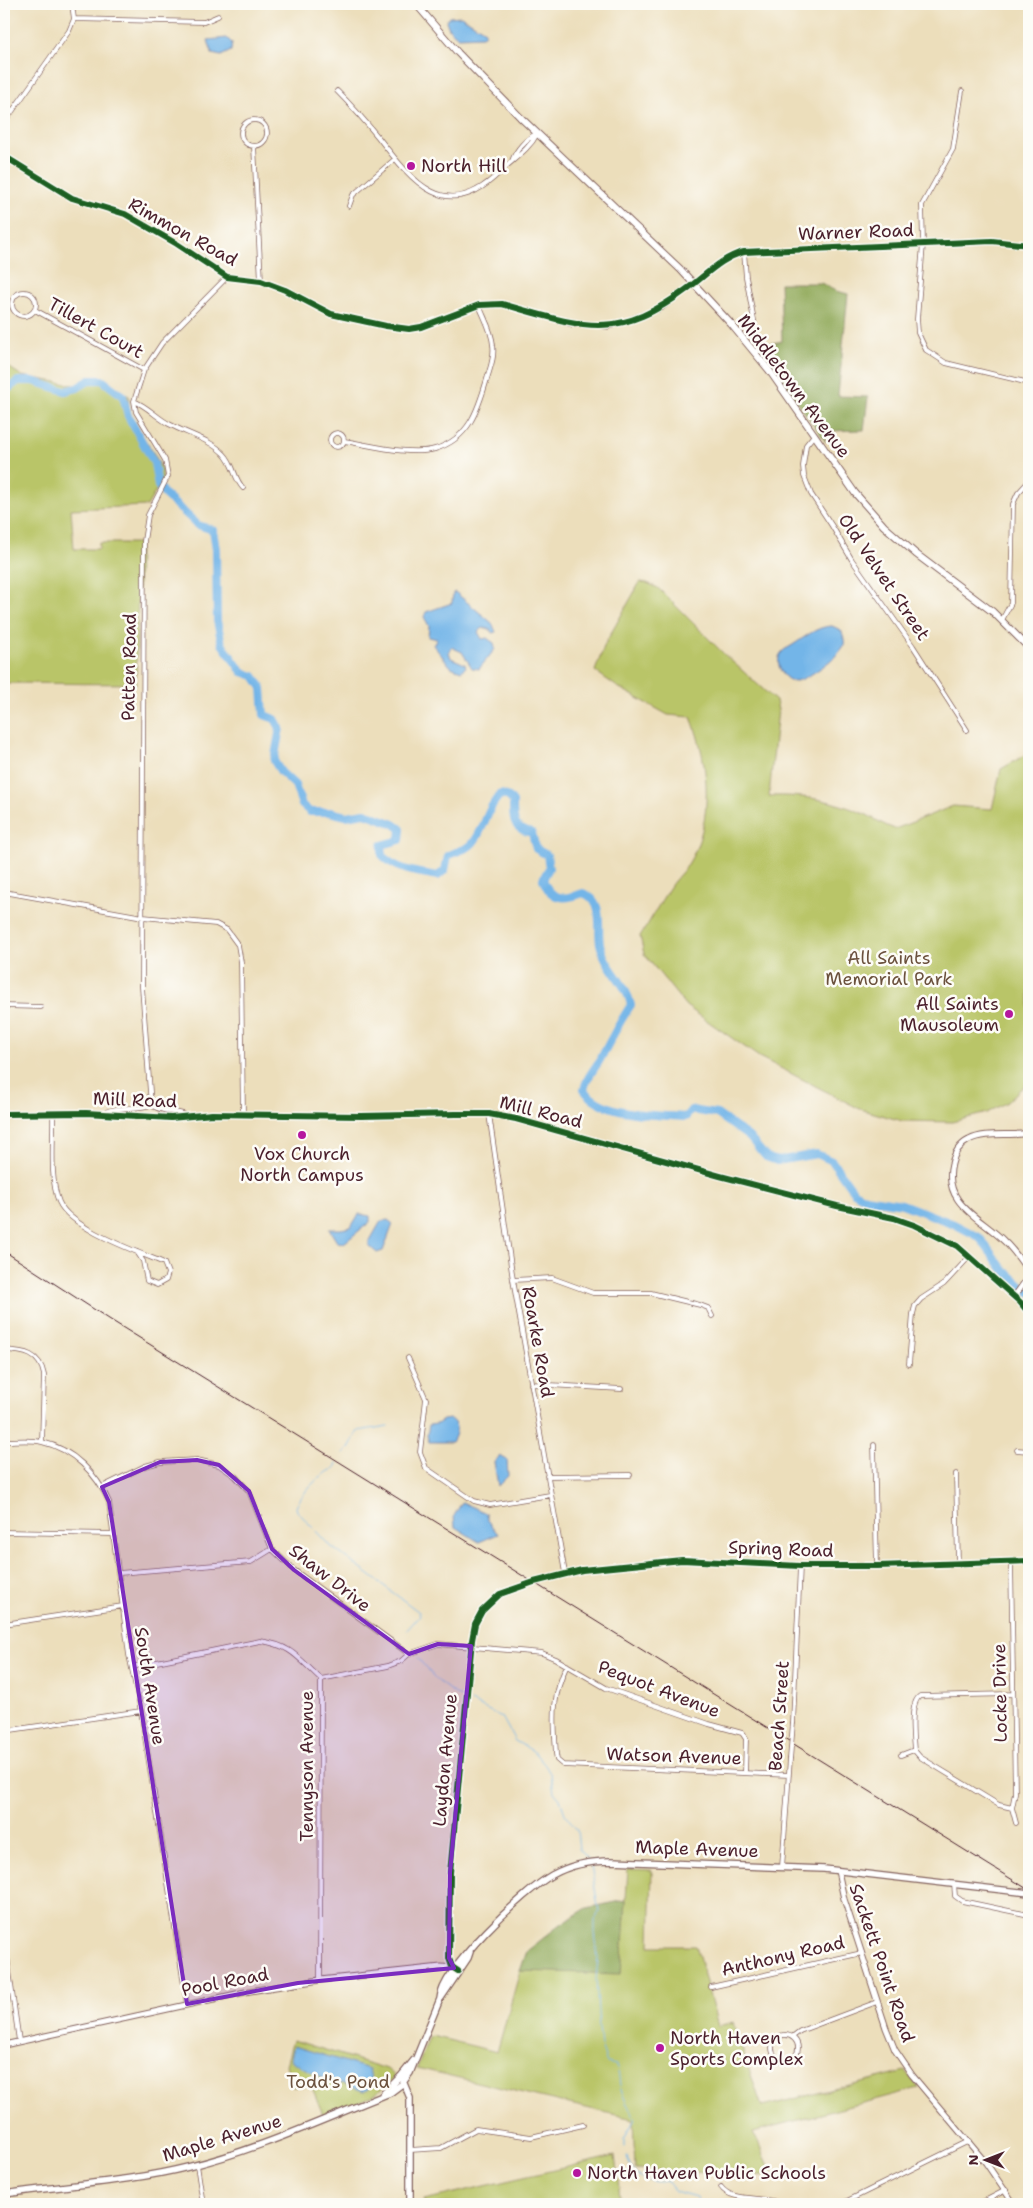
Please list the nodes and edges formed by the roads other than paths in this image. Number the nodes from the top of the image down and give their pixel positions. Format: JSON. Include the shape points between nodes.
{"nodes":[{"id":1,"x":72,"y":4,"type":"edge"},
{"id":2,"x":416,"y":4,"type":"edge"},
{"id":3,"x":218,"y":16,"type":"dead end"},
{"id":4,"x":74,"y":19,"type":"junction"},
{"id":5,"x":337,"y":91,"type":"dead end"},
{"id":6,"x":962,"y":91,"type":"dead end"},
{"id":7,"x":4,"y":123,"type":"edge"},
{"id":8,"x":537,"y":134,"type":"junction"},
{"id":9,"x":254,"y":146,"type":"junction"},
{"id":10,"x":4,"y":156,"type":"edge"},
{"id":11,"x":395,"y":159,"type":"junction"},
{"id":12,"x":349,"y":206,"type":"dead end"},
{"id":13,"x":923,"y":244,"type":"junction"},
{"id":14,"x":1029,"y":245,"type":"edge"},
{"id":15,"x":744,"y":252,"type":"junction"},
{"id":16,"x":227,"y":277,"type":"junction"},
{"id":17,"x":262,"y":281,"type":"junction"},
{"id":18,"x":694,"y":284,"type":"junction"},
{"id":19,"x":479,"y":305,"type":"junction"},
{"id":20,"x":35,"y":310,"type":"junction"},
{"id":21,"x":756,"y":354,"type":"junction"},
{"id":22,"x":144,"y":370,"type":"junction"},
{"id":23,"x":1029,"y":383,"type":"edge"},
{"id":24,"x":134,"y":401,"type":"junction"},
{"id":25,"x":814,"y":435,"type":"junction"},
{"id":26,"x":344,"y":441,"type":"dead end"},
{"id":27,"x":1029,"y":481,"type":"edge"},
{"id":28,"x":243,"y":488,"type":"dead end"},
{"id":29,"x":1002,"y":620,"type":"junction"},
{"id":30,"x":1029,"y":648,"type":"edge"},
{"id":31,"x":967,"y":730,"type":"dead end"},
{"id":32,"x":4,"y":892,"type":"edge"},
{"id":33,"x":143,"y":917,"type":"junction"},
{"id":34,"x":4,"y":1006,"type":"edge"},
{"id":35,"x":40,"y":1007,"type":"dead end"},
{"id":36,"x":150,"y":1105,"type":"junction"},
{"id":37,"x":54,"y":1113,"type":"junction"},
{"id":38,"x":4,"y":1114,"type":"edge"},
{"id":39,"x":103,"y":1114,"type":"junction"},
{"id":40,"x":489,"y":1114,"type":"junction"},
{"id":41,"x":243,"y":1115,"type":"junction"},
{"id":42,"x":188,"y":1116,"type":"junction"},
{"id":43,"x":1029,"y":1132,"type":"edge"},
{"id":44,"x":137,"y":1252,"type":"junction"},
{"id":45,"x":970,"y":1256,"type":"junction"},
{"id":46,"x":1029,"y":1273,"type":"edge"},
{"id":47,"x":513,"y":1280,"type":"junction"},
{"id":48,"x":1014,"y":1296,"type":"junction"},
{"id":49,"x":1029,"y":1313,"type":"edge"},
{"id":50,"x":712,"y":1316,"type":"dead end"},
{"id":51,"x":4,"y":1350,"type":"edge"},
{"id":52,"x":408,"y":1358,"type":"dead end"},
{"id":53,"x":909,"y":1364,"type":"dead end"},
{"id":54,"x":531,"y":1384,"type":"junction"},
{"id":55,"x":621,"y":1389,"type":"dead end"},
{"id":56,"x":4,"y":1441,"type":"edge"},
{"id":57,"x":42,"y":1442,"type":"junction"},
{"id":58,"x":874,"y":1445,"type":"dead end"},
{"id":59,"x":1017,"y":1450,"type":"dead end"},
{"id":60,"x":1029,"y":1451,"type":"edge"},
{"id":61,"x":956,"y":1474,"type":"dead end"},
{"id":62,"x":630,"y":1475,"type":"dead end"},
{"id":63,"x":547,"y":1476,"type":"junction"},
{"id":64,"x":102,"y":1487,"type":"junction"},
{"id":65,"x":550,"y":1495,"type":"junction"},
{"id":66,"x":4,"y":1532,"type":"edge"},
{"id":67,"x":112,"y":1534,"type":"junction"},
{"id":68,"x":272,"y":1549,"type":"junction"},
{"id":69,"x":1029,"y":1561,"type":"edge"},
{"id":70,"x":1011,"y":1562,"type":"junction"},
{"id":71,"x":958,"y":1563,"type":"junction"},
{"id":72,"x":800,"y":1566,"type":"junction"},
{"id":73,"x":877,"y":1566,"type":"junction"},
{"id":74,"x":119,"y":1573,"type":"junction"},
{"id":75,"x":565,"y":1573,"type":"junction"},
{"id":76,"x":534,"y":1582,"type":"joint"},
{"id":77,"x":123,"y":1606,"type":"junction"},
{"id":78,"x":4,"y":1624,"type":"edge"},
{"id":79,"x":471,"y":1646,"type":"junction"},
{"id":80,"x":409,"y":1654,"type":"junction"},
{"id":81,"x":567,"y":1665,"type":"junction"},
{"id":82,"x":132,"y":1667,"type":"junction"},
{"id":83,"x":321,"y":1679,"type":"junction"},
{"id":84,"x":1013,"y":1694,"type":"junction"},
{"id":85,"x":141,"y":1710,"type":"junction"},
{"id":86,"x":4,"y":1730,"type":"edge"},
{"id":87,"x":914,"y":1750,"type":"junction"},
{"id":88,"x":902,"y":1755,"type":"dead end"},
{"id":89,"x":745,"y":1772,"type":"junction"},
{"id":90,"x":789,"y":1775,"type":"junction"},
{"id":91,"x":1012,"y":1808,"type":"junction"},
{"id":92,"x":1016,"y":1823,"type":"dead end"},
{"id":93,"x":782,"y":1867,"type":"junction"},
{"id":94,"x":838,"y":1871,"type":"junction"},
{"id":95,"x":954,"y":1884,"type":"junction"},
{"id":96,"x":1027,"y":1892,"type":"edge"},
{"id":97,"x":1029,"y":1915,"type":"edge"},
{"id":98,"x":4,"y":1936,"type":"edge"},
{"id":99,"x":862,"y":1953,"type":"junction"},
{"id":100,"x":456,"y":1970,"type":"junction"},
{"id":101,"x":320,"y":1980,"type":"junction"},
{"id":102,"x":711,"y":1987,"type":"dead end"},
{"id":103,"x":877,"y":2002,"type":"junction"},
{"id":104,"x":186,"y":2004,"type":"junction"},
{"id":105,"x":792,"y":2037,"type":"junction"},
{"id":106,"x":19,"y":2041,"type":"junction"},
{"id":107,"x":4,"y":2045,"type":"edge"},
{"id":108,"x":403,"y":2078,"type":"junction"},
{"id":109,"x":583,"y":2125,"type":"dead end"},
{"id":110,"x":969,"y":2141,"type":"junction"},
{"id":111,"x":410,"y":2150,"type":"junction"},
{"id":112,"x":197,"y":2165,"type":"junction"},
{"id":113,"x":721,"y":2187,"type":"dead end"},
{"id":114,"x":1006,"y":2190,"type":"junction"},
{"id":115,"x":4,"y":2194,"type":"edge"},
{"id":116,"x":203,"y":2204,"type":"edge"},
{"id":117,"x":410,"y":2204,"type":"edge"},
{"id":118,"x":782,"y":2204,"type":"edge"},
{"id":119,"x":841,"y":2204,"type":"edge"},
{"id":120,"x":979,"y":2204,"type":"edge"},
{"id":121,"x":1014,"y":2204,"type":"edge"}],
"edges":[{"from":1,"to":4,"type":"street"},
{"from":2,"to":8,"type":"main road","name":"Middletown Avenue","via":[[458,53]]},
{"from":3,"to":4,"type":"street","via":[[204,22]]},
{"from":4,"to":7,"type":"street","via":[[63,42]]},
{"from":5,"to":11,"type":"street"},
{"from":6,"to":13,"type":"street","via":[[953,149],[922,205]]},
{"from":8,"to":11,"type":"street","via":[[529,146],[481,188],[466,194],[447,196],[433,192],[417,183]]},
{"from":8,"to":18,"type":"main road","name":"Middletown Avenue"},
{"from":9,"to":9,"type":"street","via":[[264,141],[267,132],[262,123],[253,120],[244,124],[241,133],[245,143]]},
{"from":9,"to":17,"type":"street"},
{"from":10,"to":16,"type":"street","name":"Rimmon Road","via":[[72,198],[125,214]]},
{"from":11,"to":12,"type":"street","via":[[352,195]]},
{"from":13,"to":14,"type":"street","name":"Warner Road","via":[[992,241]]},
{"from":13,"to":15,"type":"street","name":"Warner Road"},
{"from":13,"to":23,"type":"street","via":[[917,326],[926,350],[946,363]]},
{"from":15,"to":18,"type":"street","name":"Warner Road","via":[[728,258]]},
{"from":15,"to":21,"type":"street","via":[[759,350]]},
{"from":16,"to":17,"type":"street","name":"Rimmon Road"},
{"from":16,"to":22,"type":"street","via":[[162,343]]},
{"from":17,"to":19,"type":"street","name":"Rimmon Road","via":[[331,314],[396,328],[421,327]]},
{"from":18,"to":19,"type":"street","name":"Rimmon Road","via":[[661,308],[608,326],[572,324],[502,304]]},
{"from":18,"to":21,"type":"main road","name":"Middletown Avenue"},
{"from":19,"to":26,"type":"street","via":[[492,339],[493,358],[478,410],[462,434],[450,443],[420,451]]},
{"from":20,"to":20,"type":"street","name":"Tillert Court","via":[[33,295],[21,292],[14,297],[12,304],[18,314],[29,315]]},
{"from":20,"to":22,"type":"street","name":"Tillert Court"},
{"from":21,"to":25,"type":"main road","name":"Middletown Avenue"},
{"from":22,"to":24,"type":"street"},
{"from":24,"to":28,"type":"street","via":[[144,404],[170,425],[214,445],[225,454]]},
{"from":24,"to":33,"type":"street","name":"Patten Road","via":[[136,412],[165,460],[168,476],[148,515],[144,541]]},
{"from":25,"to":29,"type":"main road","name":"Middletown Avenue","via":[[855,493],[890,532]]},
{"from":25,"to":31,"type":"street","name":"Old Velvet Street","via":[[806,445],[803,466],[811,494]]},
{"from":27,"to":29,"type":"street","via":[[1013,504],[1011,603]]},
{"from":29,"to":30,"type":"main road","name":"Middletown Avenue"},
{"from":32,"to":33,"type":"street"},
{"from":33,"to":36,"type":"street","name":"Patten Road","via":[[143,1010]]},
{"from":33,"to":41,"type":"street","via":[[216,924],[227,930],[238,945]]},
{"from":34,"to":35,"type":"street"},
{"from":36,"to":39,"type":"street","via":[[109,1110]]},
{"from":36,"to":42,"type":"street"},
{"from":37,"to":38,"type":"street","name":"Mill Road"},
{"from":37,"to":39,"type":"street","name":"Mill Road"},
{"from":37,"to":44,"type":"street","via":[[54,1182],[59,1202],[83,1226]]},
{"from":39,"to":42,"type":"street","name":"Mill Road","via":[[158,1118]]},
{"from":40,"to":41,"type":"street","name":"Mill Road"},
{"from":40,"to":45,"type":"street","name":"Mill Road","via":[[901,1220],[948,1240]]},
{"from":40,"to":47,"type":"street","name":"Roarke Road"},
{"from":41,"to":42,"type":"street","name":"Mill Road"},
{"from":43,"to":46,"type":"street","via":[[968,1140],[954,1157],[950,1176],[960,1204],[1006,1242]]},
{"from":44,"to":44,"type":"street","via":[[164,1263],[168,1273],[166,1280],[152,1285],[147,1281],[143,1261]]},
{"from":45,"to":48,"type":"street","name":"Mill Road"},
{"from":45,"to":53,"type":"street","via":[[944,1284],[915,1306]]},
{"from":46,"to":48,"type":"street"},
{"from":47,"to":50,"type":"street","via":[[552,1278],[593,1293],[651,1293],[708,1308]]},
{"from":47,"to":54,"type":"street","name":"Roarke Road"},
{"from":48,"to":49,"type":"street","name":"Mill Road"},
{"from":51,"to":57,"type":"street","via":[[22,1351],[36,1357],[42,1366]]},
{"from":52,"to":65,"type":"street","via":[[426,1399],[420,1452],[426,1468],[474,1501],[490,1505]]},
{"from":54,"to":55,"type":"street"},
{"from":54,"to":63,"type":"street","name":"Roarke Road"},
{"from":56,"to":57,"type":"street","name":"South Avenue"},
{"from":57,"to":64,"type":"street","name":"South Avenue","via":[[67,1452],[83,1464]]},
{"from":58,"to":73,"type":"street"},
{"from":59,"to":60,"type":"street"},
{"from":61,"to":71,"type":"street"},
{"from":62,"to":63,"type":"street"},
{"from":63,"to":65,"type":"street","name":"Roarke Road"},
{"from":64,"to":67,"type":"street","name":"South Avenue","via":[[109,1502]]},
{"from":64,"to":68,"type":"street","name":"Shaw Drive","via":[[160,1462],[197,1460],[219,1465],[249,1491]]},
{"from":65,"to":75,"type":"street","name":"Roarke Road"},
{"from":66,"to":67,"type":"street"},
{"from":67,"to":74,"type":"street","name":"South Avenue"},
{"from":68,"to":74,"type":"street","via":[[250,1562]]},
{"from":68,"to":80,"type":"street","name":"Shaw Drive","via":[[294,1570]]},
{"from":69,"to":70,"type":"street","name":"Spring Road"},
{"from":70,"to":71,"type":"street","name":"Spring Road"},
{"from":70,"to":84,"type":"street","name":"Locke Drive"},
{"from":71,"to":73,"type":"street","name":"Spring Road"},
{"from":72,"to":73,"type":"street","name":"Spring Road"},
{"from":72,"to":75,"type":"street","name":"Spring Road","via":[[682,1560]]},
{"from":72,"to":90,"type":"street","name":"Beach Street","bridge":true},
{"from":74,"to":77,"type":"street","name":"South Avenue"},
{"from":75,"to":76,"type":"street","name":"Spring Road"},
{"from":76,"to":79,"type":"street","name":"Laydon Avenue","via":[[506,1591],[487,1605],[476,1624]]},
{"from":77,"to":78,"type":"street"},
{"from":77,"to":82,"type":"street","name":"South Avenue"},
{"from":79,"to":80,"type":"street","name":"Tennyson Avenue","via":[[438,1644]]},
{"from":79,"to":81,"type":"street","name":"Pequot Avenue","via":[[537,1652]]},
{"from":79,"to":100,"type":"street","name":"Laydon Avenue","via":[[450,1873],[449,1958]]},
{"from":80,"to":83,"type":"street","name":"Tennyson Avenue","via":[[388,1666]]},
{"from":81,"to":89,"type":"street","name":"Pequot Avenue","via":[[606,1688],[744,1734]]},
{"from":81,"to":89,"type":"street","name":"Watson Avenue","via":[[555,1697],[559,1763]]},
{"from":82,"to":83,"type":"street","via":[[260,1641],[288,1648]]},
{"from":82,"to":85,"type":"street","name":"South Avenue"},
{"from":83,"to":101,"type":"street","name":"Tennyson Avenue"},
{"from":84,"to":87,"type":"street","via":[[920,1696],[914,1701]]},
{"from":84,"to":91,"type":"street","name":"Locke Drive","via":[[1015,1794]]},
{"from":85,"to":86,"type":"street"},
{"from":85,"to":104,"type":"street","name":"South Avenue"},
{"from":87,"to":88,"type":"street"},
{"from":87,"to":91,"type":"street","via":[[920,1757],[999,1805]]},
{"from":89,"to":90,"type":"street","name":"Watson Avenue"},
{"from":90,"to":93,"type":"street","name":"Beach Street"},
{"from":91,"to":92,"type":"street","name":"Locke Drive"},
{"from":93,"to":94,"type":"main road","name":"Maple Avenue"},
{"from":93,"to":100,"type":"main road","name":"Maple Avenue","via":[[611,1861],[579,1865],[558,1872],[536,1885],[464,1955]]},
{"from":94,"to":95,"type":"main road","name":"Maple Avenue"},
{"from":94,"to":99,"type":"street","name":"Sackett Point Road"},
{"from":95,"to":96,"type":"main road","name":"Maple Avenue"},
{"from":95,"to":97,"type":"street","via":[[955,1896],[962,1901]]},
{"from":98,"to":106,"type":"street"},
{"from":99,"to":102,"type":"street","name":"Anthony Road"},
{"from":99,"to":103,"type":"street","name":"Sackett Point Road"},
{"from":100,"to":101,"type":"street","name":"Pool Road","via":[[441,1967]]},
{"from":100,"to":108,"type":"main road","name":"Maple Avenue","via":[[442,1989],[414,2065]]},
{"from":101,"to":104,"type":"street","name":"Pool Road"},
{"from":103,"to":105,"type":"street","via":[[800,2031]]},
{"from":103,"to":110,"type":"street","name":"Sackett Point Road","via":[[891,2041],[902,2060]]},
{"from":104,"to":106,"type":"street","name":"Pool Road"},
{"from":105,"to":105,"type":"street","via":[[784,2034],[773,2041],[771,2049],[778,2059],[787,2061],[794,2057],[798,2048]]},
{"from":106,"to":107,"type":"street","name":"Pool Road"},
{"from":108,"to":111,"type":"main road","via":[[410,2098]]},
{"from":108,"to":112,"type":"main road","name":"Maple Avenue","via":[[382,2095],[305,2128]]},
{"from":109,"to":111,"type":"street","via":[[531,2137],[476,2129],[441,2148]]},
{"from":110,"to":114,"type":"street","name":"Sackett Point Road"},
{"from":110,"to":119,"type":"street"},
{"from":111,"to":117,"type":"main road"},
{"from":112,"to":115,"type":"main road","name":"Maple Avenue"},
{"from":112,"to":116,"type":"street"},
{"from":113,"to":118,"type":"street","via":[[733,2195],[770,2199]]},
{"from":114,"to":120,"type":"street"},
{"from":114,"to":121,"type":"street","name":"Sackett Point Road"}]}
